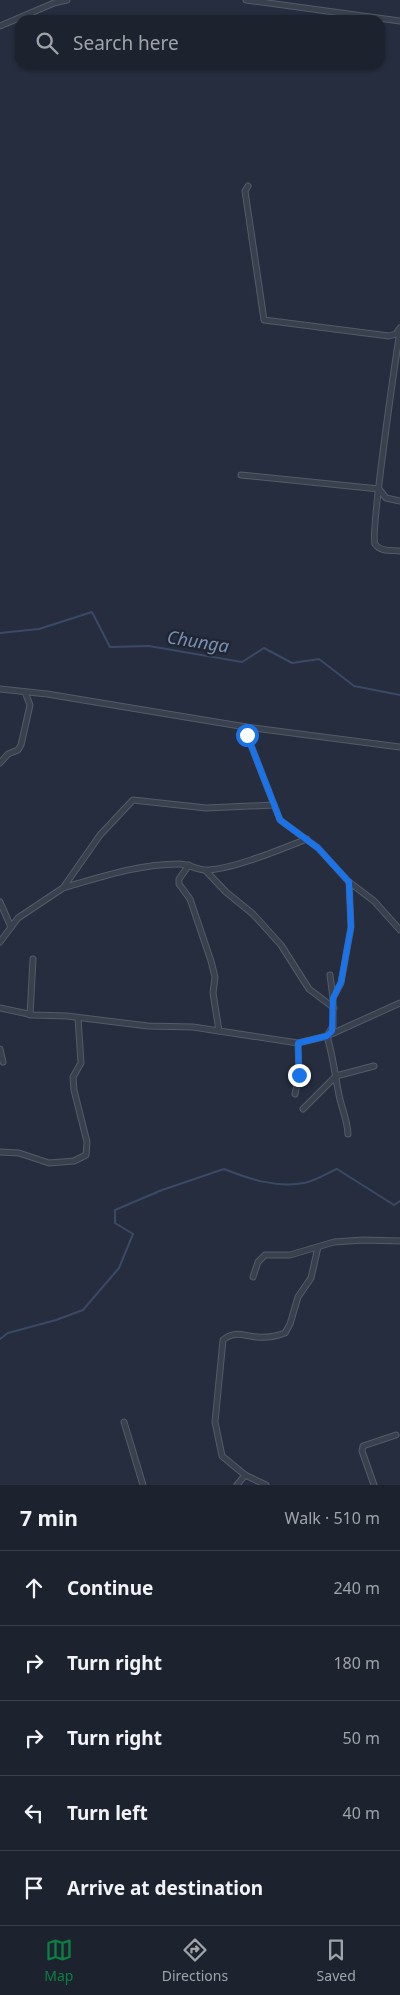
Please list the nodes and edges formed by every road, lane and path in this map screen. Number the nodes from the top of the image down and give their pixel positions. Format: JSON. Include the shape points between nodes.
{"nodes":[{"id":1,"x":67,"y":0,"type":"edge"},
{"id":2,"x":246,"y":0,"type":"edge"},
{"id":3,"x":26,"y":15,"type":"edge"},
{"id":4,"x":356,"y":15,"type":"edge"},
{"id":5,"x":385,"y":19,"type":"edge"},
{"id":6,"x":15,"y":20,"type":"edge"},
{"id":7,"x":400,"y":21,"type":"edge"},
{"id":8,"x":0,"y":26,"type":"edge"},
{"id":9,"x":248,"y":186,"type":"dead end"},
{"id":10,"x":400,"y":328,"type":"edge"},
{"id":11,"x":241,"y":475,"type":"dead end"},
{"id":12,"x":379,"y":489,"type":"junction"},
{"id":13,"x":400,"y":501,"type":"edge"},
{"id":14,"x":400,"y":551,"type":"edge"},
{"id":15,"x":0,"y":689,"type":"edge"},
{"id":16,"x":25,"y":692,"type":"junction"},
{"id":17,"x":246,"y":726,"type":"junction"},
{"id":18,"x":400,"y":747,"type":"edge"},
{"id":19,"x":0,"y":763,"type":"edge"},
{"id":20,"x":274,"y":805,"type":"junction"},
{"id":21,"x":308,"y":840,"type":"junction"},
{"id":22,"x":190,"y":865,"type":"junction"},
{"id":23,"x":206,"y":871,"type":"junction"},
{"id":24,"x":349,"y":882,"type":"junction"},
{"id":25,"x":63,"y":888,"type":"junction"},
{"id":26,"x":0,"y":902,"type":"edge"},
{"id":27,"x":11,"y":927,"type":"junction"},
{"id":28,"x":400,"y":930,"type":"edge"},
{"id":29,"x":0,"y":942,"type":"edge"},
{"id":30,"x":33,"y":959,"type":"dead end"},
{"id":31,"x":330,"y":975,"type":"dead end"},
{"id":32,"x":333,"y":998,"type":"junction"},
{"id":33,"x":398,"y":1004,"type":"edge"},
{"id":34,"x":0,"y":1008,"type":"edge"},
{"id":35,"x":334,"y":1008,"type":"junction"},
{"id":36,"x":400,"y":1010,"type":"edge"},
{"id":37,"x":30,"y":1015,"type":"junction"},
{"id":38,"x":78,"y":1018,"type":"junction"},
{"id":39,"x":219,"y":1031,"type":"junction"},
{"id":40,"x":327,"y":1036,"type":"junction"},
{"id":41,"x":298,"y":1043,"type":"junction"},
{"id":42,"x":0,"y":1049,"type":"edge"},
{"id":43,"x":3,"y":1062,"type":"dead end"},
{"id":44,"x":374,"y":1066,"type":"dead end"},
{"id":45,"x":336,"y":1076,"type":"junction"},
{"id":46,"x":295,"y":1094,"type":"dead end"},
{"id":47,"x":303,"y":1109,"type":"dead end"},
{"id":48,"x":348,"y":1134,"type":"dead end"},
{"id":49,"x":0,"y":1152,"type":"edge"},
{"id":50,"x":400,"y":1241,"type":"edge"},
{"id":51,"x":318,"y":1247,"type":"junction"},
{"id":52,"x":253,"y":1277,"type":"dead end"},
{"id":53,"x":124,"y":1422,"type":"dead end"},
{"id":54,"x":396,"y":1435,"type":"dead end"},
{"id":55,"x":246,"y":1475,"type":"junction"},
{"id":56,"x":143,"y":1485,"type":"edge"},
{"id":57,"x":237,"y":1485,"type":"edge"},
{"id":58,"x":266,"y":1485,"type":"edge"},
{"id":59,"x":374,"y":1485,"type":"edge"}],
"edges":[{"from":1,"to":3,"type":"street"},
{"from":2,"to":4,"type":"street"},
{"from":5,"to":7,"type":"street"},
{"from":6,"to":8,"type":"street"},
{"from":9,"to":10,"type":"street","via":[[245,190],[264,320],[390,336]]},
{"from":10,"to":12,"type":"street"},
{"from":11,"to":12,"type":"street"},
{"from":12,"to":13,"type":"street","via":[[386,498]]},
{"from":12,"to":14,"type":"street","via":[[375,507],[375,544],[382,550]]},
{"from":15,"to":16,"type":"street"},
{"from":16,"to":17,"type":"street"},
{"from":16,"to":19,"type":"street","via":[[30,705],[21,745]]},
{"from":17,"to":18,"type":"street"},
{"from":17,"to":20,"type":"street"},
{"from":20,"to":21,"type":"street","via":[[280,820]]},
{"from":20,"to":25,"type":"street","via":[[206,808],[133,800],[100,835]]},
{"from":21,"to":23,"type":"street"},
{"from":21,"to":24,"type":"street"},
{"from":22,"to":23,"type":"street"},
{"from":22,"to":25,"type":"street","via":[[146,867]]},
{"from":22,"to":39,"type":"street","via":[[179,879],[179,884],[190,899],[211,962]]},
{"from":23,"to":35,"type":"street","via":[[281,945],[309,989]]},
{"from":24,"to":28,"type":"street","via":[[374,901]]},
{"from":24,"to":32,"type":"street","via":[[351,927],[341,982]]},
{"from":25,"to":27,"type":"street","via":[[18,918]]},
{"from":26,"to":27,"type":"street"},
{"from":27,"to":29,"type":"street"},
{"from":30,"to":37,"type":"street"},
{"from":31,"to":32,"type":"street"},
{"from":32,"to":35,"type":"street"},
{"from":33,"to":36,"type":"street"},
{"from":33,"to":40,"type":"street"},
{"from":34,"to":37,"type":"street"},
{"from":35,"to":40,"type":"street","via":[[332,1031]]},
{"from":37,"to":38,"type":"street"},
{"from":38,"to":39,"type":"street"},
{"from":38,"to":49,"type":"street","via":[[81,1064],[74,1077],[74,1090],[87,1142],[86,1155],[49,1163],[19,1152]]},
{"from":39,"to":41,"type":"street"},
{"from":40,"to":41,"type":"street"},
{"from":40,"to":45,"type":"street"},
{"from":41,"to":46,"type":"street","via":[[299,1075]]},
{"from":42,"to":43,"type":"street"},
{"from":44,"to":45,"type":"street"},
{"from":45,"to":47,"type":"street"},
{"from":45,"to":48,"type":"street"},
{"from":50,"to":51,"type":"street","via":[[334,1242]]},
{"from":51,"to":52,"type":"street","via":[[290,1255],[262,1257]]},
{"from":51,"to":55,"type":"street","via":[[311,1278],[298,1296],[285,1333],[262,1337],[231,1334],[223,1340],[215,1422],[217,1437],[222,1456]]},
{"from":53,"to":56,"type":"street"},
{"from":54,"to":59,"type":"street","via":[[362,1446]]},
{"from":55,"to":57,"type":"street"},
{"from":55,"to":58,"type":"street"}]}
